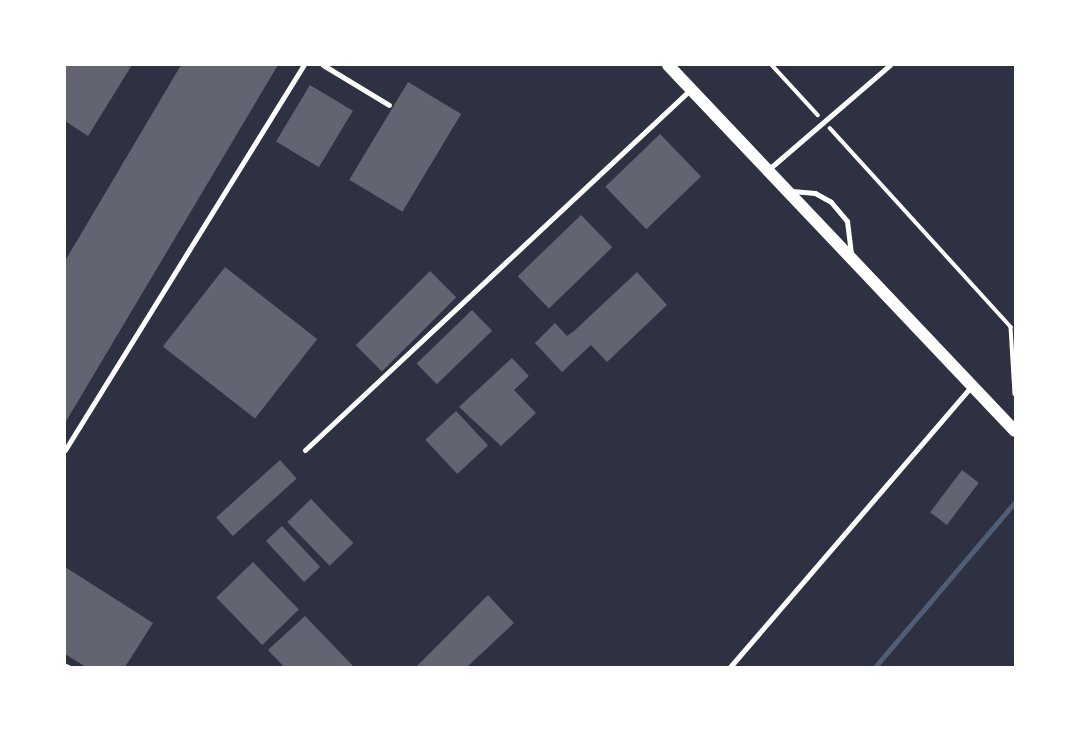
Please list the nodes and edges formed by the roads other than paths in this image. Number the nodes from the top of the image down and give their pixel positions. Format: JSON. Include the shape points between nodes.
{"nodes":[{"id":1,"x":304,"y":65,"type":"edge"},
{"id":2,"x":323,"y":65,"type":"edge"},
{"id":3,"x":668,"y":65,"type":"edge"},
{"id":4,"x":890,"y":65,"type":"edge"},
{"id":5,"x":691,"y":89,"type":"junction"},
{"id":6,"x":389,"y":105,"type":"dead end"},
{"id":7,"x":767,"y":171,"type":"junction"},
{"id":8,"x":786,"y":191,"type":"junction"},
{"id":9,"x":852,"y":262,"type":"junction"},
{"id":10,"x":972,"y":386,"type":"junction"},
{"id":11,"x":1015,"y":431,"type":"edge"},
{"id":12,"x":65,"y":450,"type":"edge"},
{"id":13,"x":305,"y":450,"type":"dead end"},
{"id":14,"x":730,"y":667,"type":"edge"}],
"edges":[{"from":1,"to":12,"type":"lane"},
{"from":2,"to":6,"type":"lane"},
{"from":3,"to":5,"type":"street"},
{"from":4,"to":7,"type":"lane"},
{"from":5,"to":7,"type":"street"},
{"from":5,"to":13,"type":"lane"},
{"from":7,"to":8,"type":"street"},
{"from":8,"to":9,"type":"street"},
{"from":8,"to":9,"type":"lane","via":[[815,194],[831,202],[847,221]]},
{"from":9,"to":10,"type":"street"},
{"from":10,"to":11,"type":"street"},
{"from":10,"to":14,"type":"lane"}]}
